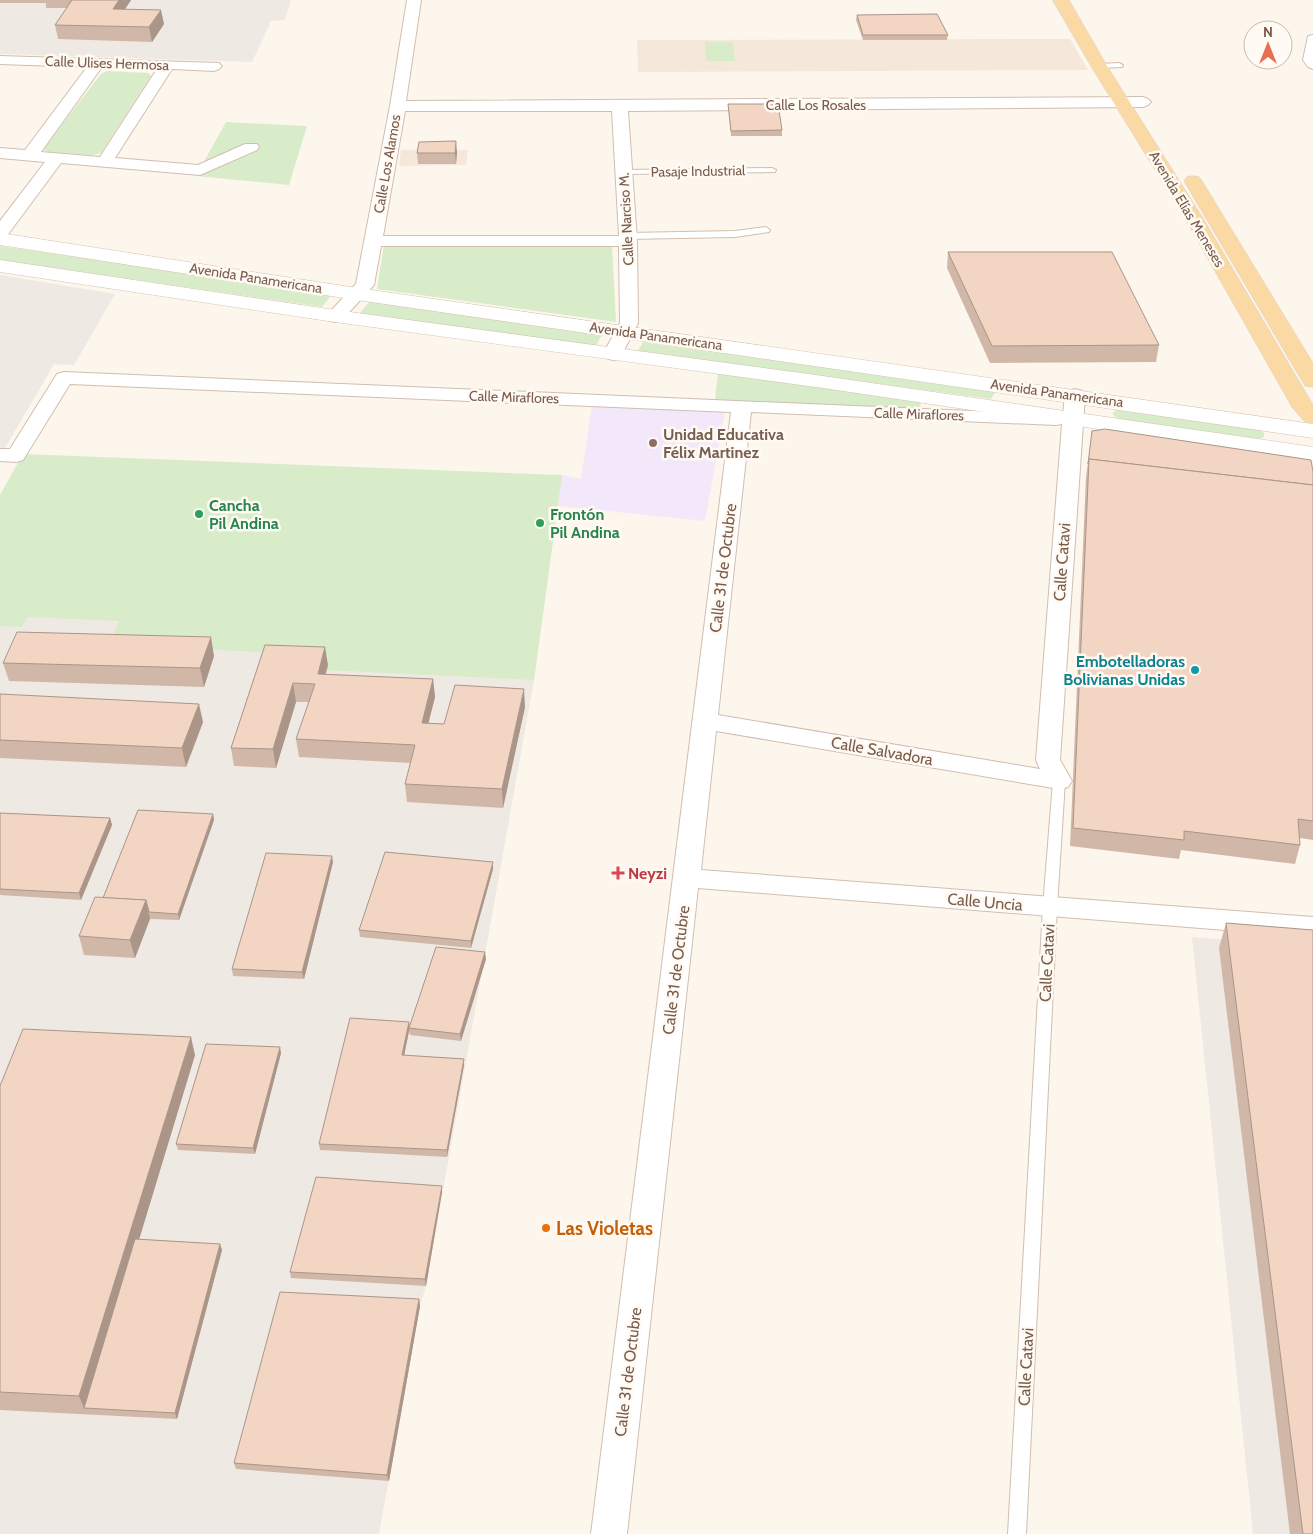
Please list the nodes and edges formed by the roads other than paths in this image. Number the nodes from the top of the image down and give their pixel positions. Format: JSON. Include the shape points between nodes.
{"nodes":[{"id":1,"x":414,"y":0,"type":"edge"},
{"id":2,"x":1061,"y":0,"type":"edge"},
{"id":3,"x":1077,"y":0,"type":"edge"},
{"id":4,"x":1313,"y":40,"type":"edge"},
{"id":5,"x":0,"y":60,"type":"edge"},
{"id":6,"x":98,"y":63,"type":"junction"},
{"id":7,"x":1313,"y":64,"type":"edge"},
{"id":8,"x":166,"y":65,"type":"junction"},
{"id":9,"x":214,"y":66,"type":"dead end"},
{"id":10,"x":1099,"y":66,"type":"junction"},
{"id":11,"x":1129,"y":87,"type":"junction"},
{"id":12,"x":398,"y":106,"type":"junction"},
{"id":13,"x":620,"y":106,"type":"junction"},
{"id":14,"x":1154,"y":118,"type":"dead end"},
{"id":15,"x":251,"y":147,"type":"dead end"},
{"id":16,"x":0,"y":153,"type":"edge"},
{"id":17,"x":30,"y":155,"type":"junction"},
{"id":18,"x":57,"y":158,"type":"junction"},
{"id":19,"x":105,"y":161,"type":"junction"},
{"id":20,"x":1184,"y":166,"type":"dead end"},
{"id":21,"x":772,"y":170,"type":"dead end"},
{"id":22,"x":624,"y":172,"type":"junction"},
{"id":23,"x":766,"y":230,"type":"dead end"},
{"id":24,"x":0,"y":233,"type":"edge"},
{"id":25,"x":628,"y":238,"type":"junction"},
{"id":26,"x":0,"y":239,"type":"edge"},
{"id":27,"x":373,"y":241,"type":"junction"},
{"id":28,"x":0,"y":266,"type":"edge"},
{"id":29,"x":357,"y":294,"type":"junction"},
{"id":30,"x":335,"y":316,"type":"junction"},
{"id":31,"x":626,"y":332,"type":"junction"},
{"id":32,"x":613,"y":354,"type":"junction"},
{"id":33,"x":1313,"y":381,"type":"edge"},
{"id":34,"x":1075,"y":395,"type":"junction"},
{"id":35,"x":742,"y":406,"type":"junction"},
{"id":36,"x":1313,"y":417,"type":"edge"},
{"id":37,"x":1072,"y":419,"type":"junction"},
{"id":38,"x":1313,"y":431,"type":"edge"},
{"id":39,"x":1313,"y":454,"type":"edge"},
{"id":40,"x":0,"y":455,"type":"edge"},
{"id":41,"x":706,"y":721,"type":"junction"},
{"id":42,"x":1059,"y":781,"type":"junction"},
{"id":43,"x":686,"y":878,"type":"junction"},
{"id":44,"x":1050,"y":907,"type":"junction"},
{"id":45,"x":1313,"y":927,"type":"edge"},
{"id":46,"x":609,"y":1534,"type":"edge"},
{"id":47,"x":1017,"y":1534,"type":"edge"}],
"edges":[{"from":1,"to":12,"type":"street","name":"Calle Los Alamos"},
{"from":2,"to":10,"type":"main road","name":"Avenida Elías Meneses"},
{"from":3,"to":11,"type":"main road","name":"Avenida Elías Meneses"},
{"from":4,"to":7,"type":"street","via":[[1310,60]]},
{"from":5,"to":6,"type":"street","name":"Calle Ulises Hermosa"},
{"from":6,"to":8,"type":"street","name":"Calle Ulises Hermosa"},
{"from":6,"to":17,"type":"street"},
{"from":8,"to":9,"type":"street","name":"Calle Ulises Hermosa"},
{"from":8,"to":19,"type":"street"},
{"from":10,"to":11,"type":"main road","name":"Avenida Elías Meneses"},
{"from":10,"to":11,"type":"lane"},
{"from":11,"to":13,"type":"street","name":"Calle Los Rosales"},
{"from":11,"to":14,"type":"main road","name":"Avenida Elías Meneses"},
{"from":11,"to":36,"type":"main road","name":"Avenida Elías Meneses","via":[[1195,220],[1303,407]]},
{"from":12,"to":13,"type":"street","name":"Calle Los Rosales"},
{"from":12,"to":27,"type":"street","name":"Calle Los Alamos"},
{"from":13,"to":22,"type":"street","name":"Calle Narciso M."},
{"from":15,"to":19,"type":"street","via":[[200,170]]},
{"from":16,"to":17,"type":"street"},
{"from":17,"to":18,"type":"street"},
{"from":18,"to":19,"type":"street"},
{"from":18,"to":24,"type":"street"},
{"from":20,"to":33,"type":"main road","name":"Avenida Elías Meneses"},
{"from":21,"to":22,"type":"lane","name":"Pasaje Industrial"},
{"from":22,"to":25,"type":"street","name":"Calle Narciso M."},
{"from":23,"to":25,"type":"lane"},
{"from":25,"to":27,"type":"street"},
{"from":25,"to":31,"type":"street","name":"Calle Narciso M.","via":[[629,323]]},
{"from":26,"to":29,"type":"main road","name":"Avenida Panamericana"},
{"from":27,"to":29,"type":"street","name":"Calle Los Alamos","via":[[365,285]]},
{"from":28,"to":30,"type":"main road","name":"Avenida Panamericana"},
{"from":29,"to":30,"type":"street","name":"Calle Los Alamos"},
{"from":29,"to":31,"type":"main road","name":"Avenida Panamericana"},
{"from":30,"to":32,"type":"main road","name":"Avenida Panamericana"},
{"from":31,"to":32,"type":"street"},
{"from":31,"to":34,"type":"main road","name":"Avenida Panamericana"},
{"from":32,"to":37,"type":"main road","name":"Avenida Panamericana"},
{"from":34,"to":37,"type":"street","name":"Calle Catavi"},
{"from":34,"to":38,"type":"main road","name":"Avenida Panamericana"},
{"from":35,"to":37,"type":"street","name":"Calle Miraflores"},
{"from":35,"to":40,"type":"street","name":"Calle Miraflores","via":[[64,378],[16,456]]},
{"from":35,"to":41,"type":"street","name":"Calle 31 de Octubre"},
{"from":37,"to":39,"type":"main road","name":"Avenida Panamericana"},
{"from":37,"to":42,"type":"street","name":"Calle Catavi","via":[[1048,760]]},
{"from":41,"to":42,"type":"street","name":"Calle Salvadora"},
{"from":41,"to":43,"type":"street","name":"Calle 31 de Octubre"},
{"from":42,"to":44,"type":"lane","name":"Calle Catavi"},
{"from":43,"to":44,"type":"street","name":"Calle Uncia"},
{"from":43,"to":46,"type":"street","name":"Calle 31 de Octubre"},
{"from":44,"to":45,"type":"street","name":"Calle Uncia"},
{"from":44,"to":47,"type":"lane","name":"Calle Catavi"}]}
